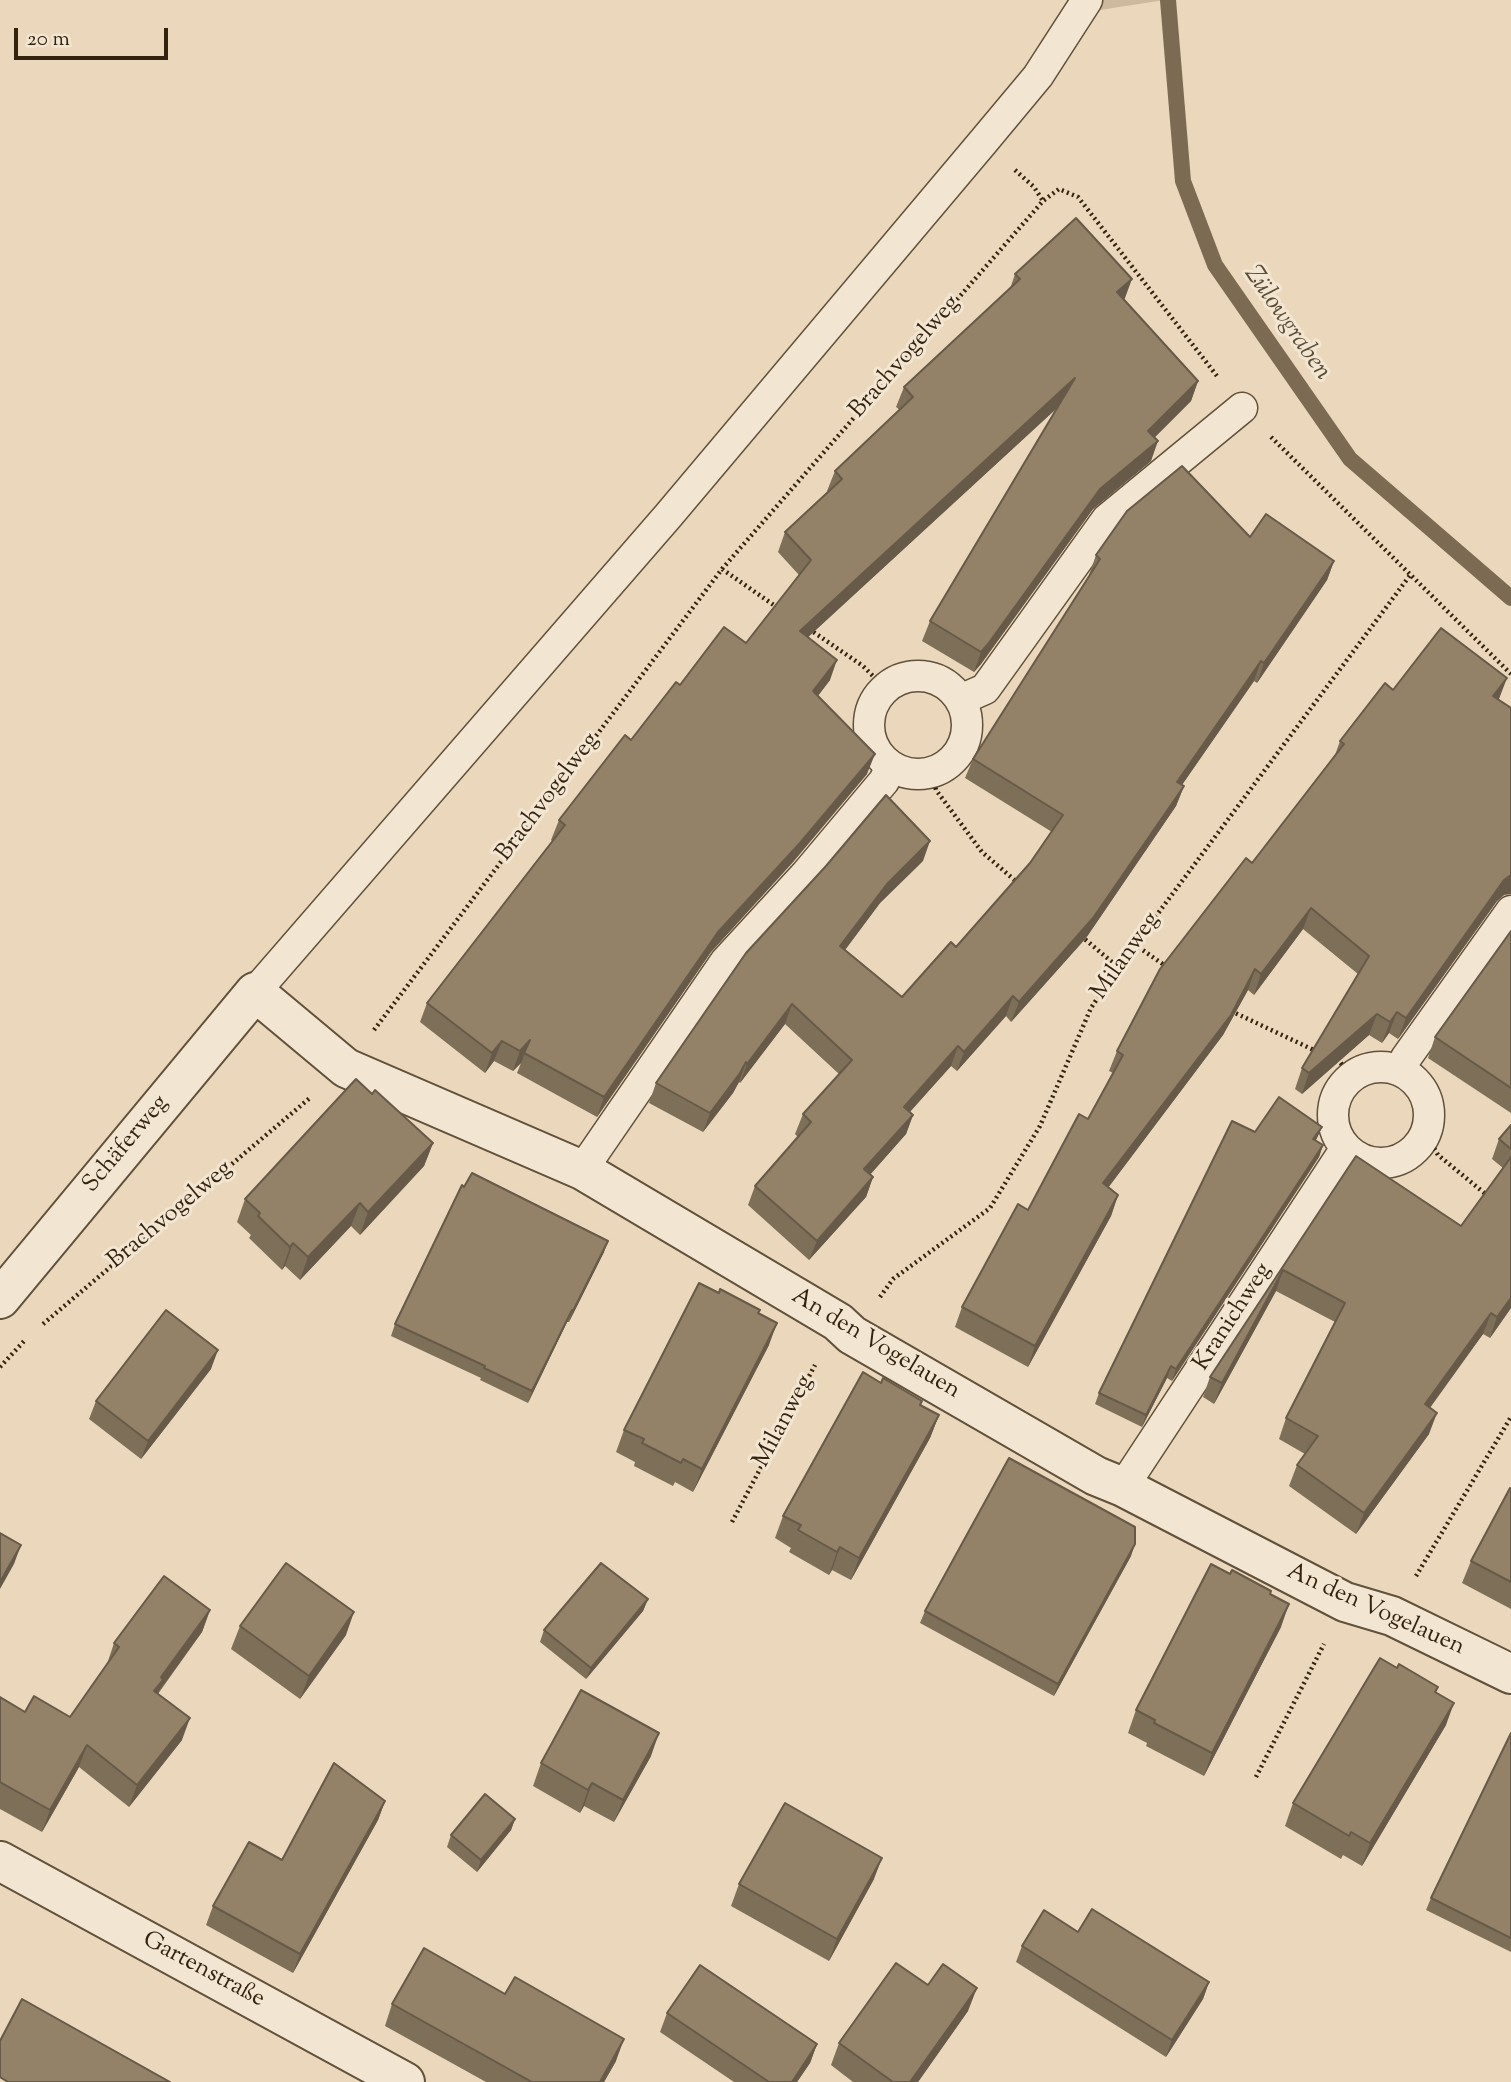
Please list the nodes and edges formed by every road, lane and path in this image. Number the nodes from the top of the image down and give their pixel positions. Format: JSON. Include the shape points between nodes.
{"nodes":[{"id":1,"x":1087,"y":0,"type":"edge"},
{"id":2,"x":1010,"y":166,"type":"dead end"},
{"id":3,"x":1044,"y":201,"type":"junction"},
{"id":4,"x":1242,"y":408,"type":"junction"},
{"id":5,"x":722,"y":569,"type":"junction"},
{"id":6,"x":1411,"y":574,"type":"junction"},
{"id":7,"x":787,"y":614,"type":"edge"},
{"id":8,"x":809,"y":629,"type":"edge"},
{"id":9,"x":1511,"y":674,"type":"edge"},
{"id":10,"x":885,"y":688,"type":"junction"},
{"id":11,"x":960,"y":700,"type":"junction"},
{"id":12,"x":891,"y":766,"type":"junction"},
{"id":13,"x":932,"y":772,"type":"junction"},
{"id":14,"x":1024,"y":887,"type":"edge"},
{"id":15,"x":1511,"y":911,"type":"edge"},
{"id":16,"x":1076,"y":931,"type":"edge"},
{"id":17,"x":1134,"y":944,"type":"junction"},
{"id":18,"x":1118,"y":967,"type":"junction"},
{"id":19,"x":1168,"y":968,"type":"edge"},
{"id":20,"x":255,"y":992,"type":"junction"},
{"id":21,"x":1224,"y":1008,"type":"edge"},
{"id":22,"x":346,"y":1068,"type":"junction"},
{"id":23,"x":1400,"y":1072,"type":"junction"},
{"id":24,"x":1352,"y":1078,"type":"junction"},
{"id":25,"x":1426,"y":1134,"type":"junction"},
{"id":26,"x":1346,"y":1148,"type":"junction"},
{"id":27,"x":582,"y":1170,"type":"junction"},
{"id":28,"x":1490,"y":1198,"type":"edge"},
{"id":29,"x":0,"y":1299,"type":"edge"},
{"id":30,"x":845,"y":1328,"type":"junction"},
{"id":31,"x":0,"y":1367,"type":"edge"},
{"id":32,"x":1511,"y":1418,"type":"edge"},
{"id":33,"x":1123,"y":1487,"type":"junction"},
{"id":34,"x":732,"y":1522,"type":"dead end"},
{"id":35,"x":1345,"y":1602,"type":"junction"},
{"id":36,"x":1392,"y":1616,"type":"junction"},
{"id":37,"x":1511,"y":1674,"type":"edge"},
{"id":38,"x":1256,"y":1777,"type":"dead end"},
{"id":39,"x":0,"y":1861,"type":"edge"},
{"id":40,"x":405,"y":2082,"type":"edge"}],
"edges":[{"from":1,"to":20,"type":"lane","via":[[1038,76],[929,206],[668,516]]},
{"from":2,"to":3,"type":"path"},
{"from":3,"to":4,"type":"path","name":"Brachvogelweg","via":[[1059,189],[1078,197]]},
{"from":3,"to":5,"type":"path","name":"Brachvogelweg"},
{"from":4,"to":6,"type":"path"},
{"from":4,"to":11,"type":"lane","via":[[1107,519],[985,689]]},
{"from":5,"to":7,"type":"path"},
{"from":5,"to":22,"type":"path","name":"Brachvogelweg"},
{"from":6,"to":9,"type":"path"},
{"from":6,"to":17,"type":"path","name":"Milanweg"},
{"from":8,"to":10,"type":"path","via":[[863,666]]},
{"from":10,"to":11,"type":"lane","via":[[897,680],[926,676],[952,689]]},
{"from":10,"to":12,"type":"lane","via":[[869,722],[874,747]]},
{"from":11,"to":13,"type":"lane","via":[[967,717],[960,751]]},
{"from":12,"to":13,"type":"lane","via":[[903,772]]},
{"from":12,"to":27,"type":"lane","via":[[884,781],[806,874],[725,962]]},
{"from":13,"to":14,"type":"path","via":[[936,790],[982,852]]},
{"from":15,"to":23,"type":"lane"},
{"from":16,"to":18,"type":"path"},
{"from":17,"to":18,"type":"path","name":"Milanweg"},
{"from":17,"to":19,"type":"path"},
{"from":18,"to":30,"type":"path","name":"Milanweg","via":[[1091,1008],[1040,1126],[990,1208],[893,1279]]},
{"from":20,"to":22,"type":"street","name":"An den Vogelauen"},
{"from":20,"to":29,"type":"street","name":"Schäferweg"},
{"from":21,"to":24,"type":"path","via":[[1340,1062]]},
{"from":22,"to":27,"type":"street","name":"An den Vogelauen"},
{"from":22,"to":31,"type":"path","name":"Brachvogelweg","via":[[23,1341]]},
{"from":23,"to":24,"type":"lane","via":[[1378,1068]]},
{"from":23,"to":25,"type":"lane","via":[[1416,1082],[1423,1094],[1428,1107]]},
{"from":24,"to":26,"type":"lane","via":[[1340,1089],[1334,1104],[1337,1135]]},
{"from":25,"to":26,"type":"lane","via":[[1415,1150],[1380,1164],[1361,1160]]},
{"from":25,"to":28,"type":"path","via":[[1437,1155]]},
{"from":26,"to":33,"type":"lane","name":"Kranichweg"},
{"from":27,"to":30,"type":"street","name":"An den Vogelauen"},
{"from":30,"to":33,"type":"street","name":"An den Vogelauen"},
{"from":30,"to":34,"type":"path","name":"Milanweg"},
{"from":32,"to":36,"type":"path"},
{"from":33,"to":35,"type":"street","name":"An den Vogelauen"},
{"from":35,"to":36,"type":"street","name":"An den Vogelauen"},
{"from":35,"to":38,"type":"path"},
{"from":36,"to":37,"type":"street","name":"An den Vogelauen"},
{"from":39,"to":40,"type":"street","name":"Gartenstraße"}]}
